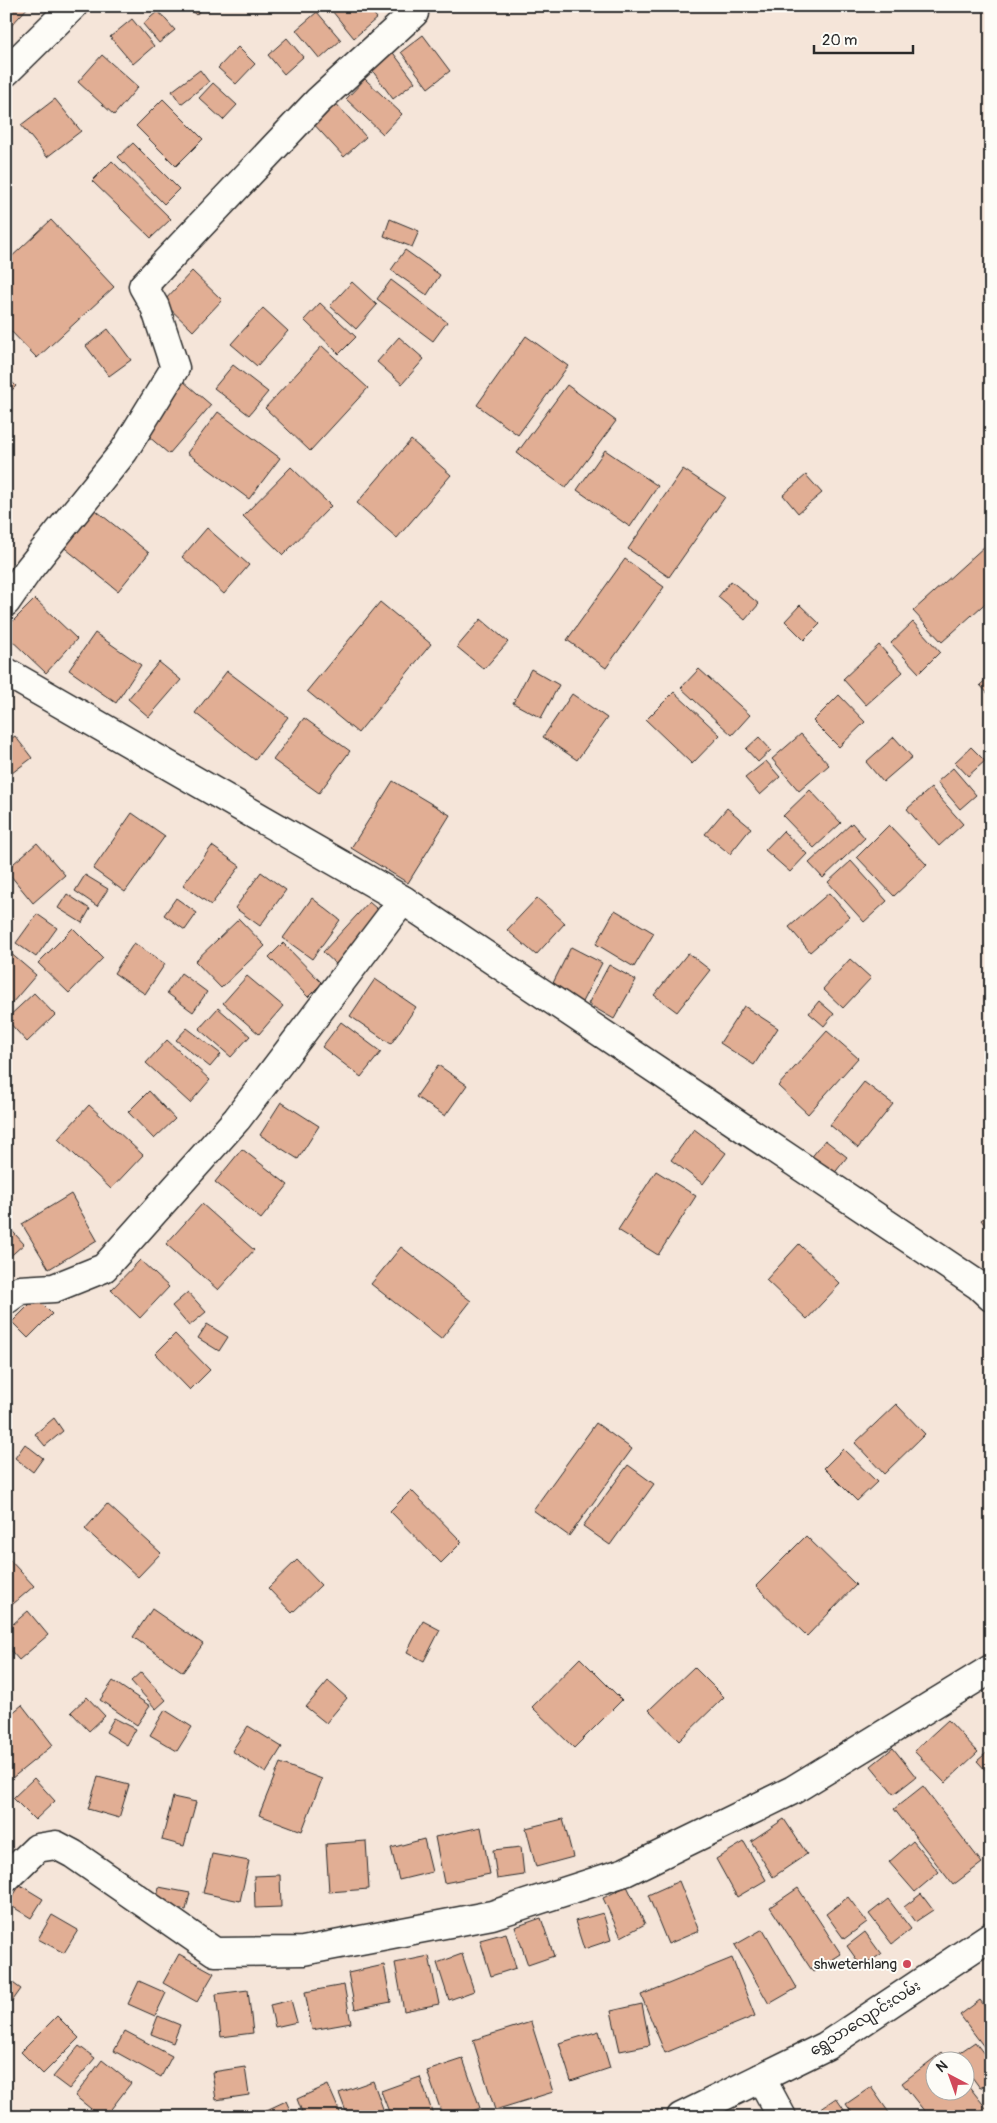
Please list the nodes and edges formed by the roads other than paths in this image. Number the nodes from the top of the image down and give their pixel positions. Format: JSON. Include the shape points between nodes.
{"nodes":[{"id":1,"x":73,"y":6,"type":"edge"},
{"id":2,"x":414,"y":13,"type":"dead end"},
{"id":3,"x":6,"y":72,"type":"edge"},
{"id":4,"x":6,"y":602,"type":"edge"},
{"id":5,"x":6,"y":672,"type":"edge"},
{"id":6,"x":403,"y":900,"type":"junction"},
{"id":7,"x":11,"y":1289,"type":"edge"},
{"id":8,"x":991,"y":1297,"type":"edge"},
{"id":9,"x":991,"y":1669,"type":"edge"},
{"id":10,"x":6,"y":1878,"type":"edge"},
{"id":11,"x":991,"y":1936,"type":"edge"},
{"id":12,"x":761,"y":2078,"type":"junction"},
{"id":13,"x":681,"y":2117,"type":"edge"},
{"id":14,"x":782,"y":2117,"type":"edge"}],
"edges":[{"from":1,"to":3,"type":"street"},
{"from":2,"to":4,"type":"street","via":[[318,101],[143,286],[155,307],[175,368],[124,451]]},
{"from":5,"to":6,"type":"street"},
{"from":6,"to":7,"type":"street","via":[[237,1119],[104,1268],[54,1288]]},
{"from":6,"to":8,"type":"street","via":[[978,1285]]},
{"from":9,"to":10,"type":"street","via":[[793,1790],[625,1872],[492,1915],[303,1952],[215,1952],[56,1845],[36,1848]]},
{"from":11,"to":12,"type":"street","name":"ရွှေသာလျောင်းလမ်း","via":[[826,2046]]},
{"from":12,"to":13,"type":"street","name":"ရွှေသာလျောင်းလမ်း"},
{"from":12,"to":14,"type":"street"}]}
